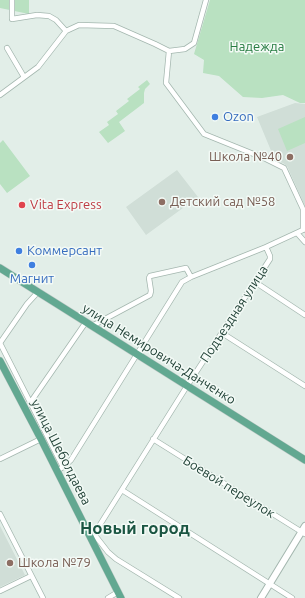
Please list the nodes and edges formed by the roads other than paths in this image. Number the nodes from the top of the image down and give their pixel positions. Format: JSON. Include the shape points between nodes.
{"nodes":[{"id":1,"x":12,"y":0,"type":"edge"},
{"id":2,"x":206,"y":0,"type":"edge"},
{"id":3,"x":66,"y":31,"type":"junction"},
{"id":4,"x":7,"y":48,"type":"dead end"},
{"id":5,"x":169,"y":52,"type":"junction"},
{"id":6,"x":24,"y":77,"type":"junction"},
{"id":7,"x":0,"y":95,"type":"edge"},
{"id":8,"x":304,"y":229,"type":"edge"},
{"id":9,"x":297,"y":233,"type":"junction"},
{"id":10,"x":305,"y":242,"type":"edge"},
{"id":11,"x":266,"y":247,"type":"junction"},
{"id":12,"x":0,"y":268,"type":"edge"},
{"id":13,"x":191,"y":277,"type":"junction"},
{"id":14,"x":255,"y":282,"type":"junction"},
{"id":15,"x":38,"y":292,"type":"junction"},
{"id":16,"x":305,"y":315,"type":"edge"},
{"id":17,"x":89,"y":324,"type":"junction"},
{"id":18,"x":222,"y":333,"type":"junction"},
{"id":19,"x":0,"y":343,"type":"edge"},
{"id":20,"x":137,"y":354,"type":"junction"},
{"id":21,"x":0,"y":361,"type":"edge"},
{"id":22,"x":187,"y":386,"type":"junction"},
{"id":23,"x":305,"y":386,"type":"edge"},
{"id":24,"x":30,"y":403,"type":"junction"},
{"id":25,"x":41,"y":439,"type":"junction"},
{"id":26,"x":154,"y":439,"type":"junction"},
{"id":27,"x":0,"y":459,"type":"edge"},
{"id":28,"x":305,"y":460,"type":"edge"},
{"id":29,"x":60,"y":469,"type":"junction"},
{"id":30,"x":122,"y":490,"type":"junction"},
{"id":31,"x":0,"y":514,"type":"edge"},
{"id":32,"x":305,"y":526,"type":"edge"},
{"id":33,"x":303,"y":533,"type":"edge"},
{"id":34,"x":93,"y":537,"type":"junction"},
{"id":35,"x":31,"y":576,"type":"junction"},
{"id":36,"x":270,"y":584,"type":"junction"},
{"id":37,"x":0,"y":591,"type":"edge"},
{"id":38,"x":119,"y":595,"type":"edge"},
{"id":39,"x":43,"y":598,"type":"edge"},
{"id":40,"x":108,"y":598,"type":"edge"},
{"id":41,"x":179,"y":598,"type":"edge"},
{"id":42,"x":261,"y":598,"type":"edge"},
{"id":43,"x":292,"y":598,"type":"edge"}],
"edges":[{"from":1,"to":3,"type":"street","via":[[12,20],[37,15],[49,16]]},
{"from":2,"to":5,"type":"street","via":[[194,44]]},
{"from":3,"to":5,"type":"street","via":[[79,25],[114,26]]},
{"from":3,"to":6,"type":"street","via":[[38,67]]},
{"from":4,"to":6,"type":"street"},
{"from":5,"to":8,"type":"street","via":[[166,83],[204,134],[284,168],[303,209]]},
{"from":6,"to":7,"type":"street"},
{"from":8,"to":9,"type":"street","name":"Подъездная улица"},
{"from":9,"to":10,"type":"street"},
{"from":9,"to":11,"type":"street","name":"Подъездная улица"},
{"from":11,"to":13,"type":"street"},
{"from":11,"to":14,"type":"street","name":"Подъездная улица","via":[[270,259]]},
{"from":12,"to":15,"type":"main road","name":"улица Немировича-Данченко"},
{"from":13,"to":17,"type":"street","via":[[186,268],[150,276],[150,295]]},
{"from":13,"to":20,"type":"street","via":[[182,282]]},
{"from":14,"to":16,"type":"street"},
{"from":14,"to":18,"type":"street","name":"Подъездная улица"},
{"from":15,"to":17,"type":"main road","name":"улица Немировича-Данченко"},
{"from":15,"to":19,"type":"street"},
{"from":17,"to":20,"type":"main road","name":"улица Немировича-Данченко"},
{"from":17,"to":24,"type":"street"},
{"from":18,"to":22,"type":"street","name":"Подъездная улица"},
{"from":18,"to":23,"type":"street"},
{"from":19,"to":24,"type":"street"},
{"from":20,"to":22,"type":"main road","name":"улица Немировича-Данченко"},
{"from":20,"to":29,"type":"street","via":[[70,460]]},
{"from":21,"to":25,"type":"main road","name":"улица Шеболдаева"},
{"from":22,"to":26,"type":"street","name":"Подъездная улица"},
{"from":22,"to":28,"type":"main road","name":"улица Немировича-Данченко"},
{"from":24,"to":29,"type":"street"},
{"from":25,"to":27,"type":"street"},
{"from":25,"to":29,"type":"main road","name":"улица Шеболдаева"},
{"from":26,"to":30,"type":"street","name":"Подъездная улица"},
{"from":26,"to":33,"type":"street","name":"Боевой переулок"},
{"from":29,"to":34,"type":"main road","name":"улица Шеболдаева"},
{"from":30,"to":34,"type":"street","name":"Подъездная улица"},
{"from":30,"to":36,"type":"street"},
{"from":31,"to":35,"type":"street"},
{"from":32,"to":33,"type":"street"},
{"from":33,"to":36,"type":"street"},
{"from":34,"to":38,"type":"main road","name":"улица Шеболдаева"},
{"from":34,"to":41,"type":"street","via":[[116,559]]},
{"from":35,"to":37,"type":"street"},
{"from":35,"to":39,"type":"street"},
{"from":36,"to":42,"type":"street"},
{"from":36,"to":43,"type":"street"},
{"from":38,"to":40,"type":"street"}]}
